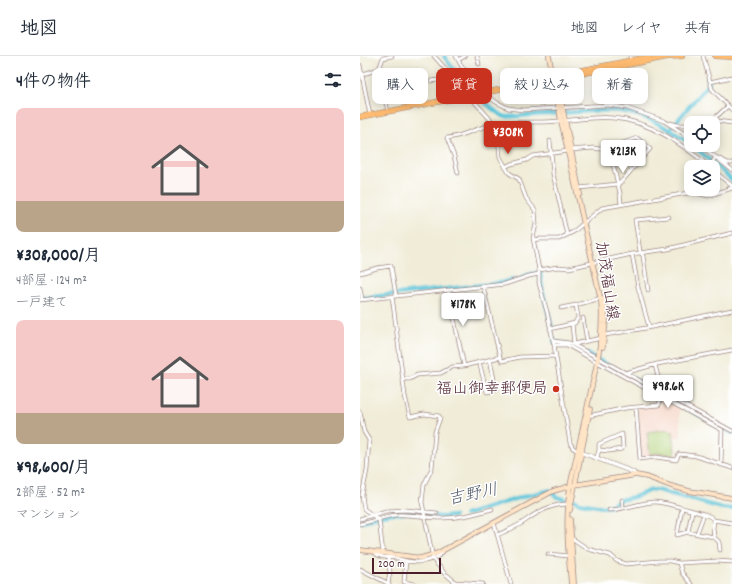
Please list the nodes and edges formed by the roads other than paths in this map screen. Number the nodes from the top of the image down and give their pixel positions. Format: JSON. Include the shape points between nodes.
{"nodes":[{"id":1,"x":392,"y":56,"type":"edge"},
{"id":2,"x":434,"y":56,"type":"edge"},
{"id":3,"x":456,"y":56,"type":"edge"},
{"id":4,"x":465,"y":56,"type":"edge"},
{"id":5,"x":477,"y":56,"type":"edge"},
{"id":6,"x":549,"y":56,"type":"edge"},
{"id":7,"x":656,"y":56,"type":"edge"},
{"id":8,"x":682,"y":56,"type":"edge"},
{"id":9,"x":703,"y":56,"type":"edge"},
{"id":10,"x":715,"y":56,"type":"edge"},
{"id":11,"x":732,"y":56,"type":"edge"},
{"id":12,"x":383,"y":57,"type":"edge"},
{"id":13,"x":458,"y":60,"type":"junction"},
{"id":14,"x":631,"y":60,"type":"edge"},
{"id":15,"x":478,"y":64,"type":"dead end"},
{"id":16,"x":360,"y":65,"type":"edge"},
{"id":17,"x":379,"y":68,"type":"edge"},
{"id":18,"x":444,"y":68,"type":"edge"},
{"id":19,"x":463,"y":68,"type":"edge"},
{"id":20,"x":552,"y":68,"type":"edge"},
{"id":21,"x":372,"y":71,"type":"edge"},
{"id":22,"x":584,"y":71,"type":"edge"},
{"id":23,"x":361,"y":75,"type":"edge"},
{"id":24,"x":732,"y":77,"type":"edge"},
{"id":25,"x":431,"y":80,"type":"dead end"},
{"id":26,"x":436,"y":80,"type":"edge"},
{"id":27,"x":710,"y":82,"type":"junction"},
{"id":28,"x":364,"y":90,"type":"junction"},
{"id":29,"x":360,"y":91,"type":"edge"},
{"id":30,"x":492,"y":99,"type":"edge"},
{"id":31,"x":436,"y":100,"type":"edge"},
{"id":32,"x":386,"y":104,"type":"edge"},
{"id":33,"x":476,"y":104,"type":"edge"},
{"id":34,"x":560,"y":104,"type":"edge"},
{"id":35,"x":728,"y":106,"type":"junction"},
{"id":36,"x":560,"y":108,"type":"junction"},
{"id":37,"x":387,"y":110,"type":"junction"},
{"id":38,"x":732,"y":110,"type":"edge"},
{"id":39,"x":369,"y":114,"type":"junction"},
{"id":40,"x":360,"y":116,"type":"edge"},
{"id":41,"x":717,"y":116,"type":"edge"},
{"id":42,"x":563,"y":120,"type":"junction"},
{"id":43,"x":664,"y":121,"type":"junction"},
{"id":44,"x":720,"y":121,"type":"edge"},
{"id":45,"x":732,"y":123,"type":"edge"},
{"id":46,"x":496,"y":125,"type":"junction"},
{"id":47,"x":684,"y":125,"type":"edge"},
{"id":48,"x":684,"y":134,"type":"edge"},
{"id":49,"x":550,"y":141,"type":"dead end"},
{"id":50,"x":609,"y":148,"type":"junction"},
{"id":51,"x":569,"y":150,"type":"junction"},
{"id":52,"x":709,"y":152,"type":"edge"},
{"id":53,"x":550,"y":153,"type":"junction"},
{"id":54,"x":716,"y":158,"type":"junction"},
{"id":55,"x":701,"y":160,"type":"edge"},
{"id":56,"x":732,"y":163,"type":"edge"},
{"id":57,"x":505,"y":167,"type":"junction"},
{"id":58,"x":732,"y":170,"type":"edge"},
{"id":59,"x":458,"y":173,"type":"dead end"},
{"id":60,"x":720,"y":176,"type":"edge"},
{"id":61,"x":618,"y":184,"type":"junction"},
{"id":62,"x":732,"y":187,"type":"edge"},
{"id":63,"x":579,"y":188,"type":"junction"},
{"id":64,"x":621,"y":204,"type":"junction"},
{"id":65,"x":669,"y":217,"type":"dead end"},
{"id":66,"x":585,"y":221,"type":"junction"},
{"id":67,"x":732,"y":233,"type":"edge"},
{"id":68,"x":567,"y":235,"type":"junction"},
{"id":69,"x":534,"y":240,"type":"junction"},
{"id":70,"x":642,"y":253,"type":"junction"},
{"id":71,"x":632,"y":254,"type":"junction"},
{"id":72,"x":594,"y":262,"type":"junction"},
{"id":73,"x":539,"y":272,"type":"junction"},
{"id":74,"x":360,"y":273,"type":"edge"},
{"id":75,"x":483,"y":286,"type":"junction"},
{"id":76,"x":360,"y":288,"type":"edge"},
{"id":77,"x":448,"y":290,"type":"junction"},
{"id":78,"x":648,"y":290,"type":"dead end"},
{"id":79,"x":394,"y":296,"type":"junction"},
{"id":80,"x":361,"y":298,"type":"edge"},
{"id":81,"x":601,"y":298,"type":"junction"},
{"id":82,"x":576,"y":305,"type":"junction"},
{"id":83,"x":561,"y":308,"type":"dead end"},
{"id":84,"x":732,"y":310,"type":"edge"},
{"id":85,"x":583,"y":318,"type":"dead end"},
{"id":86,"x":572,"y":324,"type":"junction"},
{"id":87,"x":649,"y":327,"type":"junction"},
{"id":88,"x":551,"y":328,"type":"junction"},
{"id":89,"x":603,"y":336,"type":"junction"},
{"id":90,"x":587,"y":341,"type":"junction"},
{"id":91,"x":554,"y":342,"type":"junction"},
{"id":92,"x":573,"y":346,"type":"junction"},
{"id":93,"x":732,"y":350,"type":"edge"},
{"id":94,"x":555,"y":356,"type":"junction"},
{"id":95,"x":500,"y":357,"type":"junction"},
{"id":96,"x":490,"y":359,"type":"junction"},
{"id":97,"x":599,"y":360,"type":"junction"},
{"id":98,"x":479,"y":362,"type":"junction"},
{"id":99,"x":464,"y":366,"type":"junction"},
{"id":100,"x":655,"y":366,"type":"junction"},
{"id":101,"x":625,"y":373,"type":"junction"},
{"id":102,"x":403,"y":380,"type":"junction"},
{"id":103,"x":661,"y":395,"type":"junction"},
{"id":104,"x":636,"y":407,"type":"junction"},
{"id":105,"x":360,"y":412,"type":"edge"},
{"id":106,"x":588,"y":416,"type":"junction"},
{"id":107,"x":732,"y":431,"type":"edge"},
{"id":108,"x":599,"y":450,"type":"junction"},
{"id":109,"x":579,"y":451,"type":"junction"},
{"id":110,"x":597,"y":457,"type":"junction"},
{"id":111,"x":721,"y":465,"type":"junction"},
{"id":112,"x":732,"y":468,"type":"edge"},
{"id":113,"x":636,"y":475,"type":"junction"},
{"id":114,"x":572,"y":486,"type":"junction"},
{"id":115,"x":732,"y":498,"type":"edge"},
{"id":116,"x":622,"y":500,"type":"dead end"},
{"id":117,"x":567,"y":504,"type":"junction"},
{"id":118,"x":623,"y":507,"type":"junction"},
{"id":119,"x":682,"y":508,"type":"junction"},
{"id":120,"x":492,"y":509,"type":"dead end"},
{"id":121,"x":609,"y":510,"type":"dead end"},
{"id":122,"x":423,"y":511,"type":"junction"},
{"id":123,"x":692,"y":511,"type":"junction"},
{"id":124,"x":437,"y":513,"type":"dead end"},
{"id":125,"x":704,"y":514,"type":"junction"},
{"id":126,"x":424,"y":516,"type":"junction"},
{"id":127,"x":375,"y":517,"type":"junction"},
{"id":128,"x":360,"y":520,"type":"edge"},
{"id":129,"x":714,"y":520,"type":"junction"},
{"id":130,"x":494,"y":523,"type":"junction"},
{"id":131,"x":732,"y":523,"type":"edge"},
{"id":132,"x":360,"y":524,"type":"edge"},
{"id":133,"x":688,"y":532,"type":"junction"},
{"id":134,"x":697,"y":533,"type":"junction"},
{"id":135,"x":497,"y":535,"type":"junction"},
{"id":136,"x":570,"y":537,"type":"junction"},
{"id":137,"x":714,"y":537,"type":"junction"},
{"id":138,"x":360,"y":550,"type":"edge"},
{"id":139,"x":720,"y":550,"type":"dead end"},
{"id":140,"x":548,"y":554,"type":"dead end"},
{"id":141,"x":386,"y":555,"type":"junction"},
{"id":142,"x":569,"y":556,"type":"junction"},
{"id":143,"x":432,"y":557,"type":"junction"},
{"id":144,"x":406,"y":561,"type":"junction"},
{"id":145,"x":732,"y":562,"type":"edge"},
{"id":146,"x":679,"y":563,"type":"junction"},
{"id":147,"x":360,"y":569,"type":"edge"},
{"id":148,"x":688,"y":580,"type":"junction"},
{"id":149,"x":389,"y":584,"type":"edge"},
{"id":150,"x":414,"y":584,"type":"edge"},
{"id":151,"x":483,"y":584,"type":"edge"},
{"id":152,"x":511,"y":584,"type":"edge"},
{"id":153,"x":572,"y":584,"type":"edge"},
{"id":154,"x":684,"y":584,"type":"edge"},
{"id":155,"x":692,"y":584,"type":"edge"}],
"edges":[{"from":1,"to":12,"type":"street"},
{"from":2,"to":18,"type":"street"},
{"from":3,"to":13,"type":"street"},
{"from":4,"to":13,"type":"street"},
{"from":5,"to":15,"type":"street"},
{"from":6,"to":20,"type":"main road","name":"加茂福山線"},
{"from":7,"to":14,"type":"highway"},
{"from":8,"to":14,"type":"highway"},
{"from":9,"to":27,"type":"street"},
{"from":10,"to":11,"type":"highway"},
{"from":12,"to":17,"type":"street"},
{"from":13,"to":19,"type":"street"},
{"from":14,"to":22,"type":"highway"},
{"from":16,"to":23,"type":"street"},
{"from":21,"to":23,"type":"street"},
{"from":23,"to":28,"type":"street"},
{"from":24,"to":27,"type":"street"},
{"from":25,"to":26,"type":"street"},
{"from":27,"to":35,"type":"street","via":[[712,89]]},
{"from":28,"to":29,"type":"street"},
{"from":28,"to":39,"type":"street"},
{"from":30,"to":36,"type":"street","via":[[517,110]]},
{"from":31,"to":37,"type":"highway"},
{"from":32,"to":37,"type":"street"},
{"from":33,"to":46,"type":"street"},
{"from":34,"to":36,"type":"main road","name":"加茂福山線"},
{"from":35,"to":38,"type":"street"},
{"from":35,"to":41,"type":"street"},
{"from":36,"to":42,"type":"main road","name":"加茂福山線"},
{"from":36,"to":43,"type":"street","via":[[607,105],[627,108]]},
{"from":37,"to":39,"type":"highway"},
{"from":39,"to":40,"type":"highway"},
{"from":42,"to":46,"type":"street"},
{"from":42,"to":51,"type":"main road","name":"加茂福山線"},
{"from":42,"to":55,"type":"street","via":[[600,117],[625,119],[667,136]]},
{"from":43,"to":47,"type":"street"},
{"from":43,"to":48,"type":"street"},
{"from":44,"to":45,"type":"street"},
{"from":46,"to":57,"type":"street","via":[[499,153]]},
{"from":46,"to":59,"type":"street","via":[[447,138]]},
{"from":49,"to":53,"type":"street"},
{"from":50,"to":51,"type":"street"},
{"from":50,"to":61,"type":"street"},
{"from":50,"to":61,"type":"street","via":[[637,138],[650,149]]},
{"from":51,"to":53,"type":"street"},
{"from":51,"to":63,"type":"main road","name":"加茂福山線"},
{"from":51,"to":66,"type":"main road","name":"加茂福山線"},
{"from":52,"to":54,"type":"street"},
{"from":53,"to":57,"type":"street","via":[[533,156]]},
{"from":53,"to":68,"type":"street"},
{"from":54,"to":56,"type":"street"},
{"from":54,"to":58,"type":"street"},
{"from":57,"to":69,"type":"street","via":[[519,179],[526,198],[535,210]]},
{"from":60,"to":62,"type":"street"},
{"from":61,"to":63,"type":"street"},
{"from":61,"to":64,"type":"street"},
{"from":62,"to":64,"type":"street","via":[[708,196],[688,193]]},
{"from":63,"to":66,"type":"main road","name":"加茂福山線"},
{"from":64,"to":66,"type":"street","via":[[602,208]]},
{"from":65,"to":70,"type":"street","via":[[635,220]]},
{"from":66,"to":68,"type":"street"},
{"from":66,"to":72,"type":"main road","name":"加茂福山線"},
{"from":67,"to":70,"type":"street"},
{"from":68,"to":69,"type":"street","via":[[554,240]]},
{"from":69,"to":73,"type":"street"},
{"from":70,"to":71,"type":"street"},
{"from":70,"to":78,"type":"street"},
{"from":71,"to":72,"type":"street"},
{"from":71,"to":87,"type":"street"},
{"from":72,"to":73,"type":"street"},
{"from":72,"to":81,"type":"main road","name":"加茂福山線"},
{"from":73,"to":75,"type":"street","via":[[505,284]]},
{"from":73,"to":88,"type":"street","via":[[539,283]]},
{"from":74,"to":79,"type":"street","via":[[391,266]]},
{"from":75,"to":77,"type":"street"},
{"from":75,"to":95,"type":"street"},
{"from":76,"to":80,"type":"street"},
{"from":77,"to":79,"type":"street"},
{"from":77,"to":99,"type":"street"},
{"from":79,"to":80,"type":"street"},
{"from":79,"to":102,"type":"street"},
{"from":81,"to":82,"type":"street"},
{"from":81,"to":89,"type":"main road","name":"加茂福山線"},
{"from":82,"to":83,"type":"street"},
{"from":82,"to":86,"type":"street","via":[[578,317]]},
{"from":84,"to":87,"type":"street"},
{"from":85,"to":90,"type":"street"},
{"from":86,"to":88,"type":"street"},
{"from":86,"to":92,"type":"street"},
{"from":87,"to":89,"type":"street"},
{"from":88,"to":91,"type":"street"},
{"from":89,"to":90,"type":"street"},
{"from":89,"to":97,"type":"main road","name":"加茂福山線"},
{"from":90,"to":92,"type":"street"},
{"from":91,"to":92,"type":"street"},
{"from":91,"to":94,"type":"street"},
{"from":92,"to":97,"type":"street"},
{"from":93,"to":100,"type":"street"},
{"from":94,"to":95,"type":"street","via":[[520,357],[502,361]]},
{"from":94,"to":109,"type":"street","via":[[570,443]]},
{"from":95,"to":96,"type":"street"},
{"from":96,"to":98,"type":"street"},
{"from":96,"to":98,"type":"street","via":[[496,390],[494,392],[487,392]]},
{"from":97,"to":101,"type":"street"},
{"from":97,"to":103,"type":"street"},
{"from":97,"to":106,"type":"main road","name":"加茂福山線"},
{"from":97,"to":109,"type":"main road","name":"加茂福山線"},
{"from":98,"to":99,"type":"street"},
{"from":99,"to":102,"type":"street"},
{"from":100,"to":101,"type":"street"},
{"from":100,"to":103,"type":"street"},
{"from":101,"to":103,"type":"street"},
{"from":102,"to":122,"type":"street","via":[[410,417],[424,414],[440,418],[435,432],[432,468],[424,485]]},
{"from":103,"to":104,"type":"street","via":[[659,405]]},
{"from":103,"to":107,"type":"street"},
{"from":103,"to":111,"type":"street","via":[[722,430]]},
{"from":104,"to":106,"type":"street"},
{"from":104,"to":111,"type":"street","via":[[640,459],[656,457],[676,460],[679,454],[696,456]]},
{"from":105,"to":127,"type":"street","via":[[364,432],[369,440],[363,503],[364,509]]},
{"from":106,"to":109,"type":"main road","name":"加茂福山線"},
{"from":108,"to":108,"type":"street","via":[[622,450],[622,434],[599,444]]},
{"from":108,"to":110,"type":"street"},
{"from":109,"to":110,"type":"street"},
{"from":109,"to":114,"type":"main road","name":"加茂福山線"},
{"from":110,"to":113,"type":"street"},
{"from":111,"to":112,"type":"street"},
{"from":113,"to":114,"type":"main road"},
{"from":113,"to":115,"type":"main road","via":[[689,491]]},
{"from":114,"to":117,"type":"main road","name":"加茂福山線"},
{"from":114,"to":130,"type":"main road","via":[[552,492]]},
{"from":114,"to":136,"type":"main road","name":"加茂福山線"},
{"from":116,"to":118,"type":"street"},
{"from":117,"to":135,"type":"street","via":[[546,508]]},
{"from":117,"to":142,"type":"main road","name":"加茂福山線"},
{"from":118,"to":119,"type":"street","via":[[661,502]]},
{"from":118,"to":121,"type":"street"},
{"from":119,"to":123,"type":"street"},
{"from":119,"to":133,"type":"street","via":[[677,535]]},
{"from":120,"to":126,"type":"street","via":[[459,518]]},
{"from":122,"to":124,"type":"street"},
{"from":122,"to":126,"type":"street"},
{"from":122,"to":127,"type":"street","via":[[386,511]]},
{"from":123,"to":125,"type":"street"},
{"from":123,"to":133,"type":"street"},
{"from":125,"to":129,"type":"street"},
{"from":125,"to":134,"type":"street"},
{"from":126,"to":127,"type":"street"},
{"from":126,"to":143,"type":"street"},
{"from":127,"to":128,"type":"street"},
{"from":127,"to":132,"type":"street"},
{"from":127,"to":141,"type":"street","via":[[381,528]]},
{"from":129,"to":131,"type":"street"},
{"from":129,"to":137,"type":"street"},
{"from":130,"to":135,"type":"street"},
{"from":130,"to":143,"type":"main road"},
{"from":133,"to":134,"type":"street"},
{"from":134,"to":137,"type":"street"},
{"from":135,"to":152,"type":"street"},
{"from":136,"to":146,"type":"street","via":[[588,549],[610,555],[626,564],[659,561]]},
{"from":136,"to":153,"type":"main road","name":"加茂福山線"},
{"from":137,"to":139,"type":"street","via":[[718,540]]},
{"from":138,"to":141,"type":"main road"},
{"from":140,"to":142,"type":"street"},
{"from":141,"to":143,"type":"main road"},
{"from":141,"to":144,"type":"street"},
{"from":141,"to":149,"type":"street","via":[[390,572]]},
{"from":142,"to":153,"type":"main road","name":"加茂福山線"},
{"from":143,"to":144,"type":"street","via":[[418,562]]},
{"from":143,"to":151,"type":"street","via":[[455,582]]},
{"from":144,"to":150,"type":"street","via":[[404,582]]},
{"from":145,"to":146,"type":"street","via":[[717,560]]},
{"from":146,"to":148,"type":"street","via":[[682,573]]},
{"from":147,"to":149,"type":"street"},
{"from":148,"to":154,"type":"street"},
{"from":148,"to":155,"type":"street"}]}
